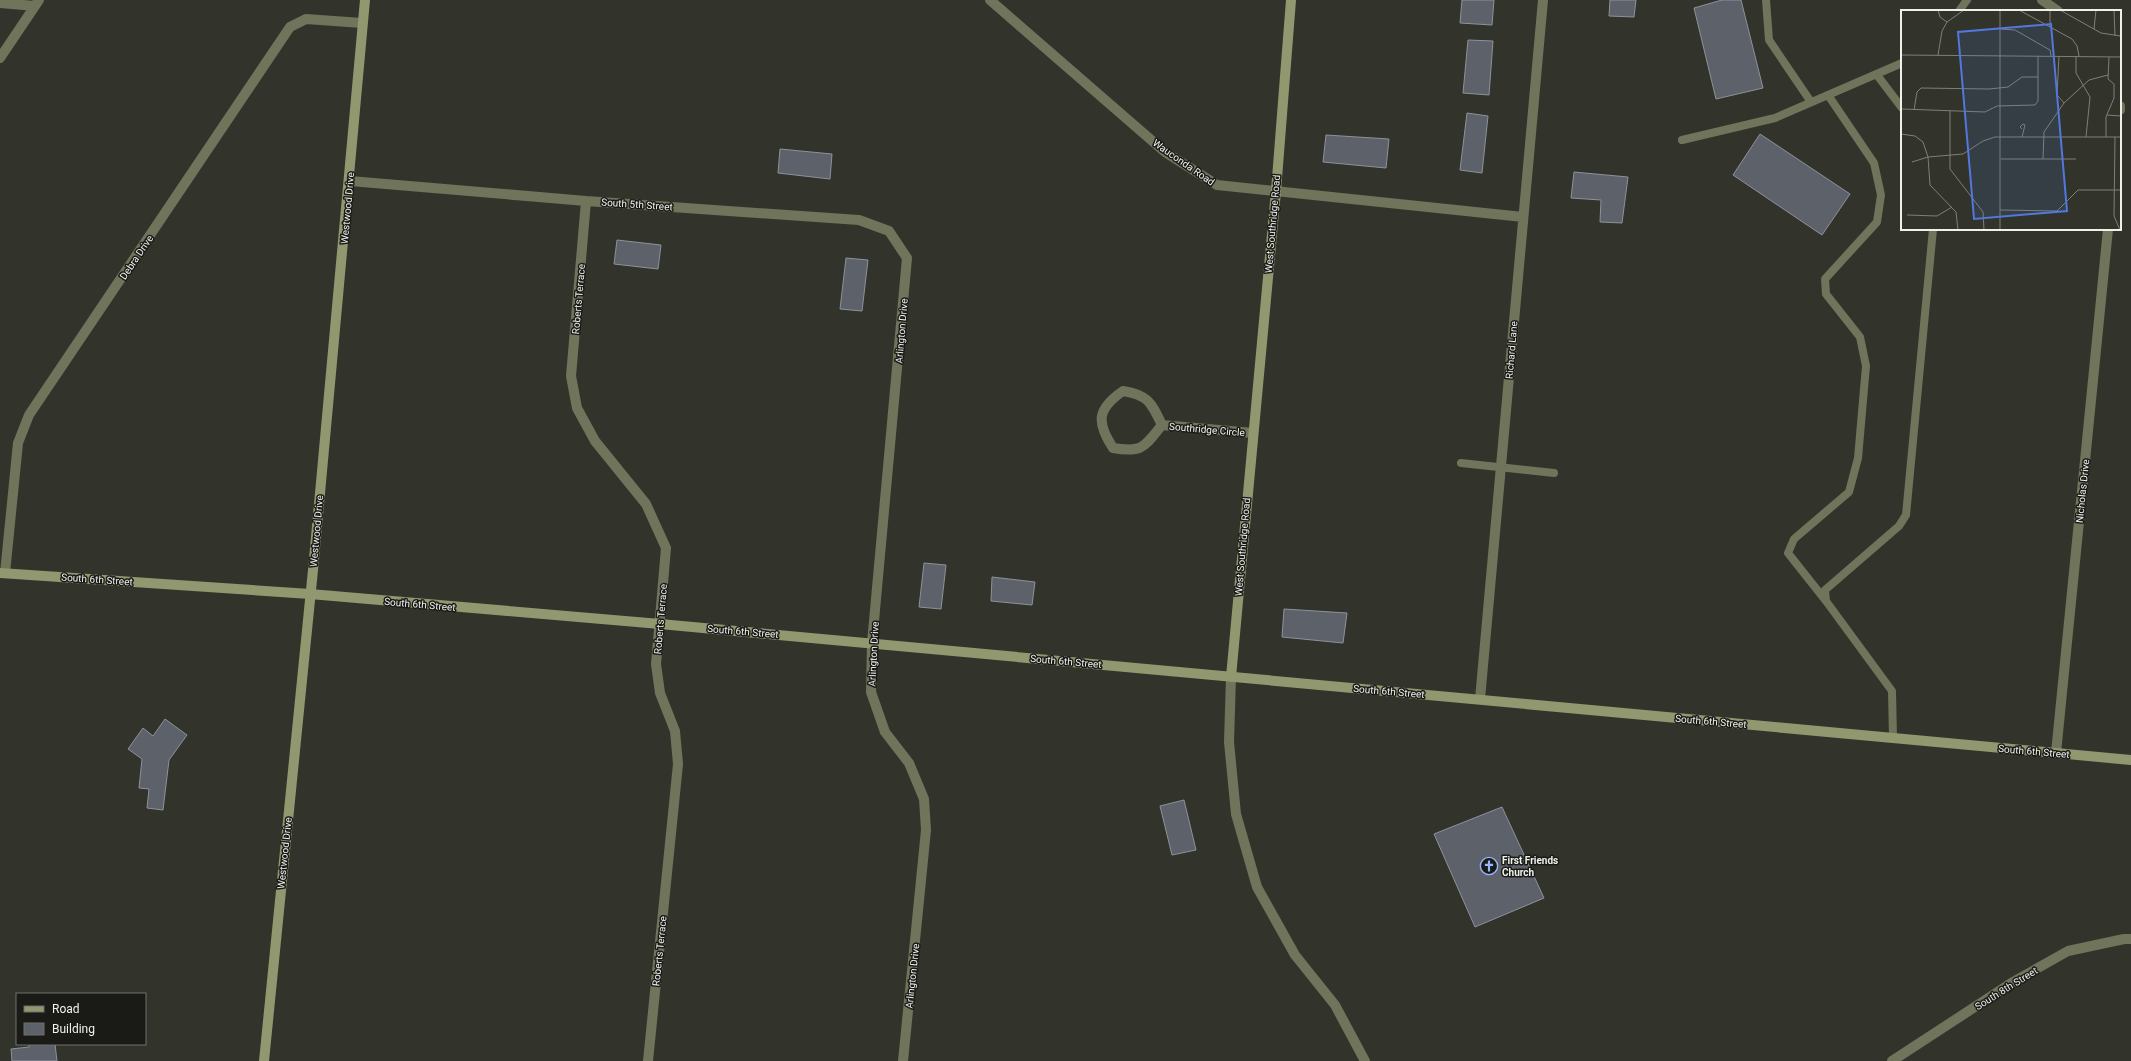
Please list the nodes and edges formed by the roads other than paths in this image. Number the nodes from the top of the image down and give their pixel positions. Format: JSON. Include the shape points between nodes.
{"nodes":[{"id":1,"x":365,"y":0,"type":"edge"},
{"id":2,"x":990,"y":0,"type":"edge"},
{"id":3,"x":1291,"y":0,"type":"edge"},
{"id":4,"x":1543,"y":0,"type":"edge"},
{"id":5,"x":1766,"y":0,"type":"edge"},
{"id":6,"x":1967,"y":0,"type":"edge"},
{"id":7,"x":2042,"y":0,"type":"edge"},
{"id":8,"x":0,"y":3,"type":"edge"},
{"id":9,"x":37,"y":3,"type":"edge"},
{"id":10,"x":1960,"y":10,"type":"edge"},
{"id":11,"x":2057,"y":10,"type":"edge"},
{"id":12,"x":362,"y":23,"type":"junction"},
{"id":13,"x":0,"y":58,"type":"edge"},
{"id":14,"x":1901,"y":63,"type":"edge"},
{"id":15,"x":1877,"y":75,"type":"junction"},
{"id":16,"x":1828,"y":95,"type":"junction"},
{"id":17,"x":1810,"y":102,"type":"junction"},
{"id":18,"x":1901,"y":107,"type":"edge"},
{"id":19,"x":1682,"y":140,"type":"dead end"},
{"id":20,"x":350,"y":180,"type":"junction"},
{"id":21,"x":1276,"y":191,"type":"junction"},
{"id":22,"x":586,"y":201,"type":"junction"},
{"id":23,"x":1523,"y":217,"type":"junction"},
{"id":24,"x":1933,"y":230,"type":"edge"},
{"id":25,"x":2108,"y":230,"type":"edge"},
{"id":26,"x":907,"y":258,"type":"joint"},
{"id":27,"x":1162,"y":424,"type":"junction"},
{"id":28,"x":1253,"y":433,"type":"junction"},
{"id":29,"x":1461,"y":463,"type":"dead end"},
{"id":30,"x":1501,"y":466,"type":"junction"},
{"id":31,"x":1554,"y":472,"type":"dead end"},
{"id":32,"x":3,"y":573,"type":"edge"},
{"id":33,"x":310,"y":594,"type":"junction"},
{"id":34,"x":1826,"y":601,"type":"junction"},
{"id":35,"x":660,"y":624,"type":"junction"},
{"id":36,"x":872,"y":643,"type":"junction"},
{"id":37,"x":1231,"y":677,"type":"junction"},
{"id":38,"x":1480,"y":700,"type":"junction"},
{"id":39,"x":1893,"y":738,"type":"junction"},
{"id":40,"x":2056,"y":753,"type":"junction"},
{"id":41,"x":2131,"y":760,"type":"edge"},
{"id":42,"x":2131,"y":939,"type":"edge"},
{"id":43,"x":264,"y":1061,"type":"edge"},
{"id":44,"x":648,"y":1061,"type":"edge"},
{"id":45,"x":903,"y":1061,"type":"edge"},
{"id":46,"x":1365,"y":1061,"type":"edge"},
{"id":47,"x":1892,"y":1061,"type":"edge"}],
"edges":[{"from":1,"to":12,"type":"main road","name":"Westwood Drive"},
{"from":2,"to":21,"type":"street","name":"Wauconda Road","via":[[1165,152],[1217,185]]},
{"from":3,"to":21,"type":"main road","name":"West Southridge Road"},
{"from":4,"to":23,"type":"street","name":"Richard Lane"},
{"from":5,"to":17,"type":"lane","via":[[1769,40]]},
{"from":6,"to":10,"type":"lane"},
{"from":7,"to":11,"type":"street"},
{"from":8,"to":9,"type":"street"},
{"from":9,"to":13,"type":"street"},
{"from":12,"to":20,"type":"main road","name":"Westwood Drive"},
{"from":12,"to":32,"type":"street","name":"Debra Drive","via":[[306,19],[290,27],[29,415],[18,443]]},
{"from":14,"to":15,"type":"lane"},
{"from":15,"to":16,"type":"lane"},
{"from":15,"to":18,"type":"lane"},
{"from":16,"to":17,"type":"lane"},
{"from":16,"to":34,"type":"lane","via":[[1874,163],[1881,195],[1877,222],[1825,279],[1826,294],[1860,337],[1866,366],[1858,458],[1849,492],[1794,539],[1788,553]]},
{"from":17,"to":19,"type":"lane","via":[[1775,118]]},
{"from":20,"to":22,"type":"street","name":"South 5th Street"},
{"from":20,"to":33,"type":"main road","name":"Westwood Drive"},
{"from":21,"to":23,"type":"street","name":"Wauconda Road"},
{"from":21,"to":28,"type":"main road","name":"West Southridge Road"},
{"from":22,"to":26,"type":"street","name":"South 5th Street","via":[[860,220],[890,231]]},
{"from":22,"to":35,"type":"street","name":"Roberts Terrace","via":[[571,376],[577,408],[595,441],[646,504],[666,548]]},
{"from":23,"to":30,"type":"street","name":"Richard Lane"},
{"from":24,"to":34,"type":"lane","via":[[1906,515],[1899,526],[1825,590]]},
{"from":25,"to":40,"type":"street","name":"Nicholas Drive"},
{"from":26,"to":36,"type":"street","name":"Arlington Drive"},
{"from":27,"to":27,"type":"street","name":"Southridge Circle","via":[[1153,406],[1140,394],[1123,391],[1108,401],[1100,416],[1103,433],[1113,448],[1131,451],[1145,446]]},
{"from":27,"to":28,"type":"street","name":"Southridge Circle"},
{"from":28,"to":37,"type":"main road","name":"West Southridge Road"},
{"from":29,"to":30,"type":"lane"},
{"from":30,"to":31,"type":"lane"},
{"from":30,"to":38,"type":"street","name":"Richard Lane"},
{"from":32,"to":33,"type":"main road","name":"South 6th Street"},
{"from":33,"to":35,"type":"main road","name":"South 6th Street"},
{"from":33,"to":43,"type":"main road","name":"Westwood Drive"},
{"from":34,"to":39,"type":"lane","via":[[1892,691]]},
{"from":35,"to":36,"type":"main road","name":"South 6th Street"},
{"from":35,"to":44,"type":"street","name":"Roberts Terrace","via":[[656,664],[660,693],[675,731],[678,764]]},
{"from":36,"to":37,"type":"main road","name":"South 6th Street"},
{"from":36,"to":45,"type":"street","name":"Arlington Drive","via":[[871,692],[885,732],[909,763],[924,799],[926,830]]},
{"from":37,"to":38,"type":"main road","name":"South 6th Street"},
{"from":37,"to":46,"type":"street","name":"West Southridge Road","via":[[1229,742],[1236,814],[1257,887],[1295,955],[1335,1005]]},
{"from":38,"to":39,"type":"main road","name":"South 6th Street"},
{"from":39,"to":40,"type":"main road","name":"South 6th Street"},
{"from":40,"to":41,"type":"main road","name":"South 6th Street"},
{"from":42,"to":47,"type":"street","name":"South 8th Street","via":[[2124,938],[2068,951],[2013,982]]}]}
